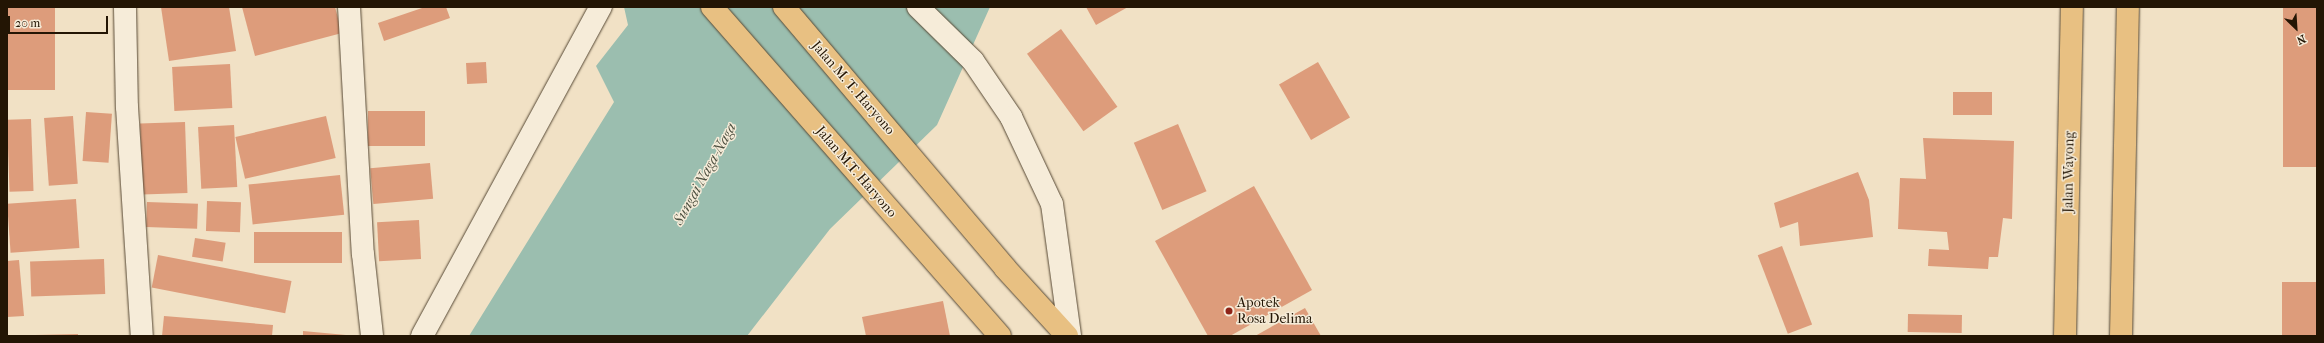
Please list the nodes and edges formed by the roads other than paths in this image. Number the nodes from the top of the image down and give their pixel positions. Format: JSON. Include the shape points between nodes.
{"nodes":[{"id":1,"x":125,"y":7,"type":"edge"},
{"id":2,"x":349,"y":7,"type":"edge"},
{"id":3,"x":601,"y":7,"type":"edge"},
{"id":4,"x":712,"y":7,"type":"edge"},
{"id":5,"x":784,"y":7,"type":"edge"},
{"id":6,"x":918,"y":7,"type":"edge"},
{"id":7,"x":2072,"y":7,"type":"edge"},
{"id":8,"x":2128,"y":7,"type":"edge"},
{"id":9,"x":142,"y":336,"type":"edge"},
{"id":10,"x":372,"y":336,"type":"edge"},
{"id":11,"x":422,"y":336,"type":"edge"},
{"id":12,"x":1000,"y":336,"type":"edge"},
{"id":13,"x":1069,"y":336,"type":"edge"},
{"id":14,"x":2065,"y":336,"type":"edge"},
{"id":15,"x":2121,"y":336,"type":"edge"}],
"edges":[{"from":1,"to":9,"type":"street","via":[[127,107]]},
{"from":2,"to":10,"type":"street","via":[[363,254]]},
{"from":3,"to":11,"type":"street"},
{"from":4,"to":12,"type":"main road","name":"Jalan M.T. Haryono"},
{"from":5,"to":13,"type":"main road","name":"Jalan M. T. Haryono","via":[[923,168],[1005,268]]},
{"from":6,"to":13,"type":"street","via":[[973,62],[1010,117],[1052,204]]},
{"from":7,"to":14,"type":"main road","name":"Jalan Wayong"},
{"from":8,"to":15,"type":"main road"}]}
